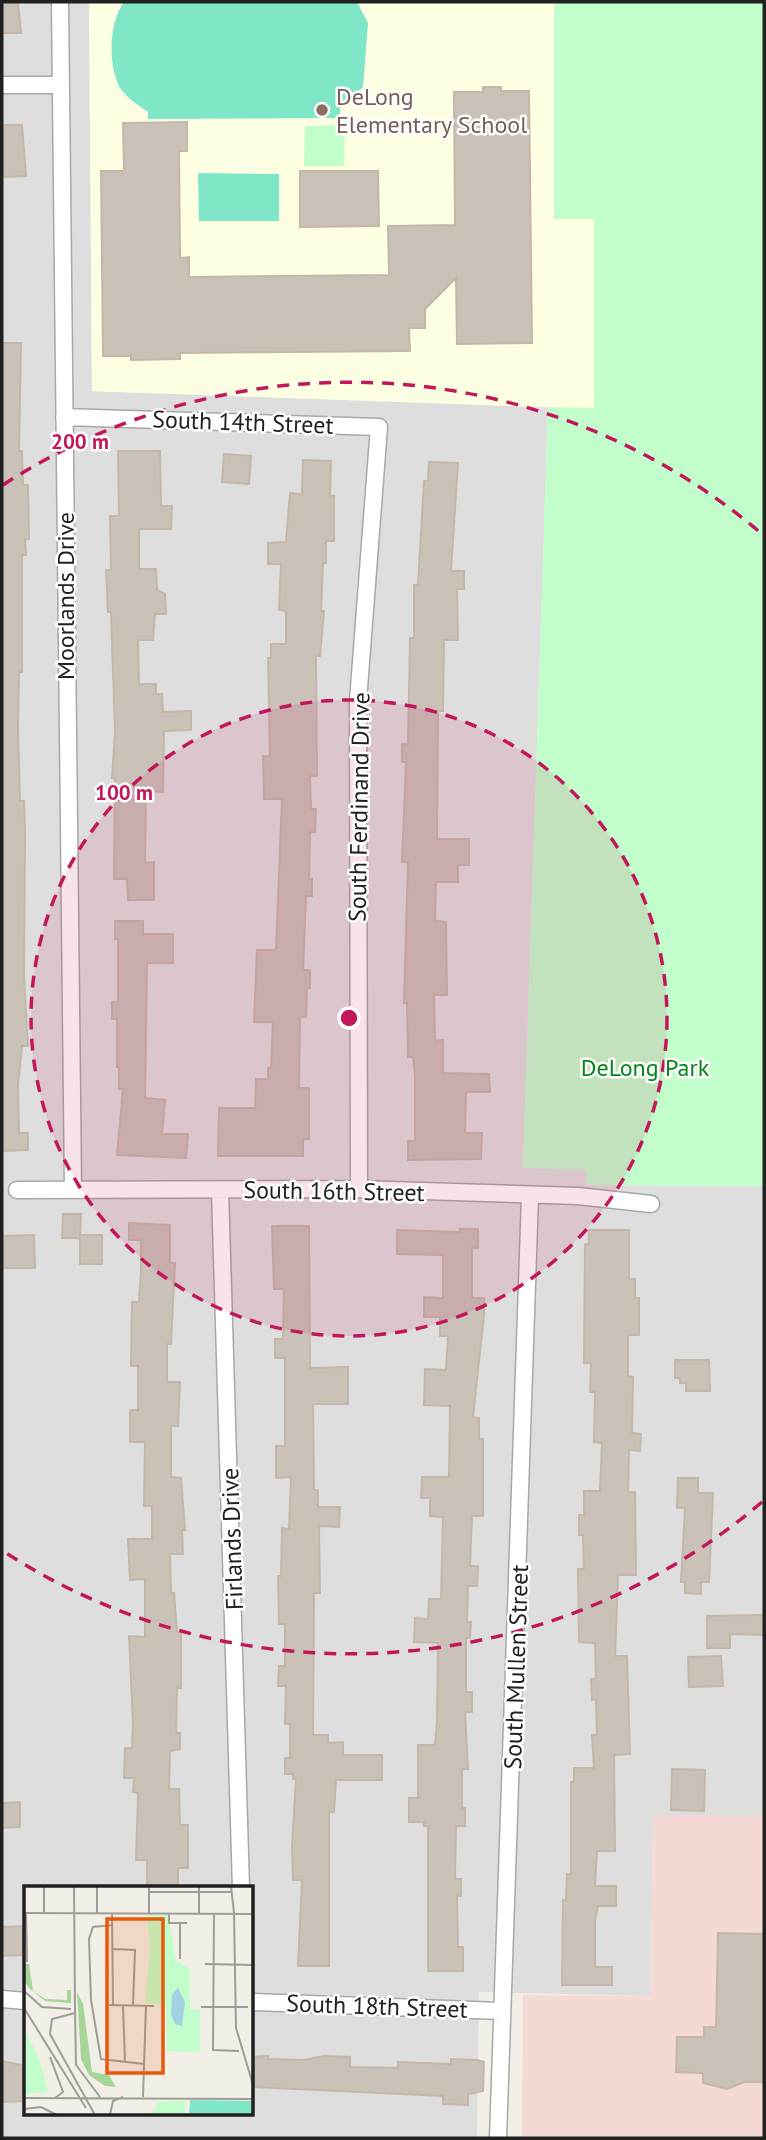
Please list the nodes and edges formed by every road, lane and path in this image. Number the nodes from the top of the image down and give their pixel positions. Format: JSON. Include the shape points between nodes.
{"nodes":[{"id":1,"x":60,"y":2,"type":"edge"},
{"id":2,"x":2,"y":85,"type":"edge"},
{"id":3,"x":60,"y":85,"type":"junction"},
{"id":4,"x":64,"y":417,"type":"junction"},
{"id":5,"x":379,"y":427,"type":"joint"},
{"id":6,"x":359,"y":1189,"type":"junction"},
{"id":7,"x":17,"y":1190,"type":"dead end"},
{"id":8,"x":73,"y":1190,"type":"junction"},
{"id":9,"x":220,"y":1190,"type":"junction"},
{"id":10,"x":530,"y":1196,"type":"junction"},
{"id":11,"x":651,"y":1204,"type":"dead end"},
{"id":12,"x":241,"y":1886,"type":"edge"},
{"id":13,"x":2,"y":1999,"type":"edge"},
{"id":14,"x":24,"y":2001,"type":"edge"},
{"id":15,"x":254,"y":2002,"type":"edge"},
{"id":16,"x":502,"y":2011,"type":"junction"},
{"id":17,"x":498,"y":2138,"type":"edge"}],
"edges":[{"from":1,"to":3,"type":"street","name":"Moorlands Drive"},
{"from":2,"to":3,"type":"street"},
{"from":3,"to":4,"type":"street","name":"Moorlands Drive"},
{"from":4,"to":5,"type":"street","name":"South 14th Street"},
{"from":4,"to":8,"type":"street","name":"Moorlands Drive"},
{"from":5,"to":6,"type":"street","name":"South Ferdinand Drive","via":[[358,701]]},
{"from":6,"to":9,"type":"street","name":"South 16th Street"},
{"from":6,"to":10,"type":"street","name":"South 16th Street"},
{"from":7,"to":8,"type":"street","name":"South 16th Street"},
{"from":8,"to":9,"type":"street","name":"South 16th Street"},
{"from":9,"to":12,"type":"street","name":"Firlands Drive"},
{"from":10,"to":11,"type":"street","name":"South 16th Street"},
{"from":10,"to":16,"type":"street","name":"South Mullen Street"},
{"from":13,"to":14,"type":"street"},
{"from":15,"to":16,"type":"street","name":"South 18th Street"},
{"from":16,"to":17,"type":"street","name":"South Mullen Street"}]}
